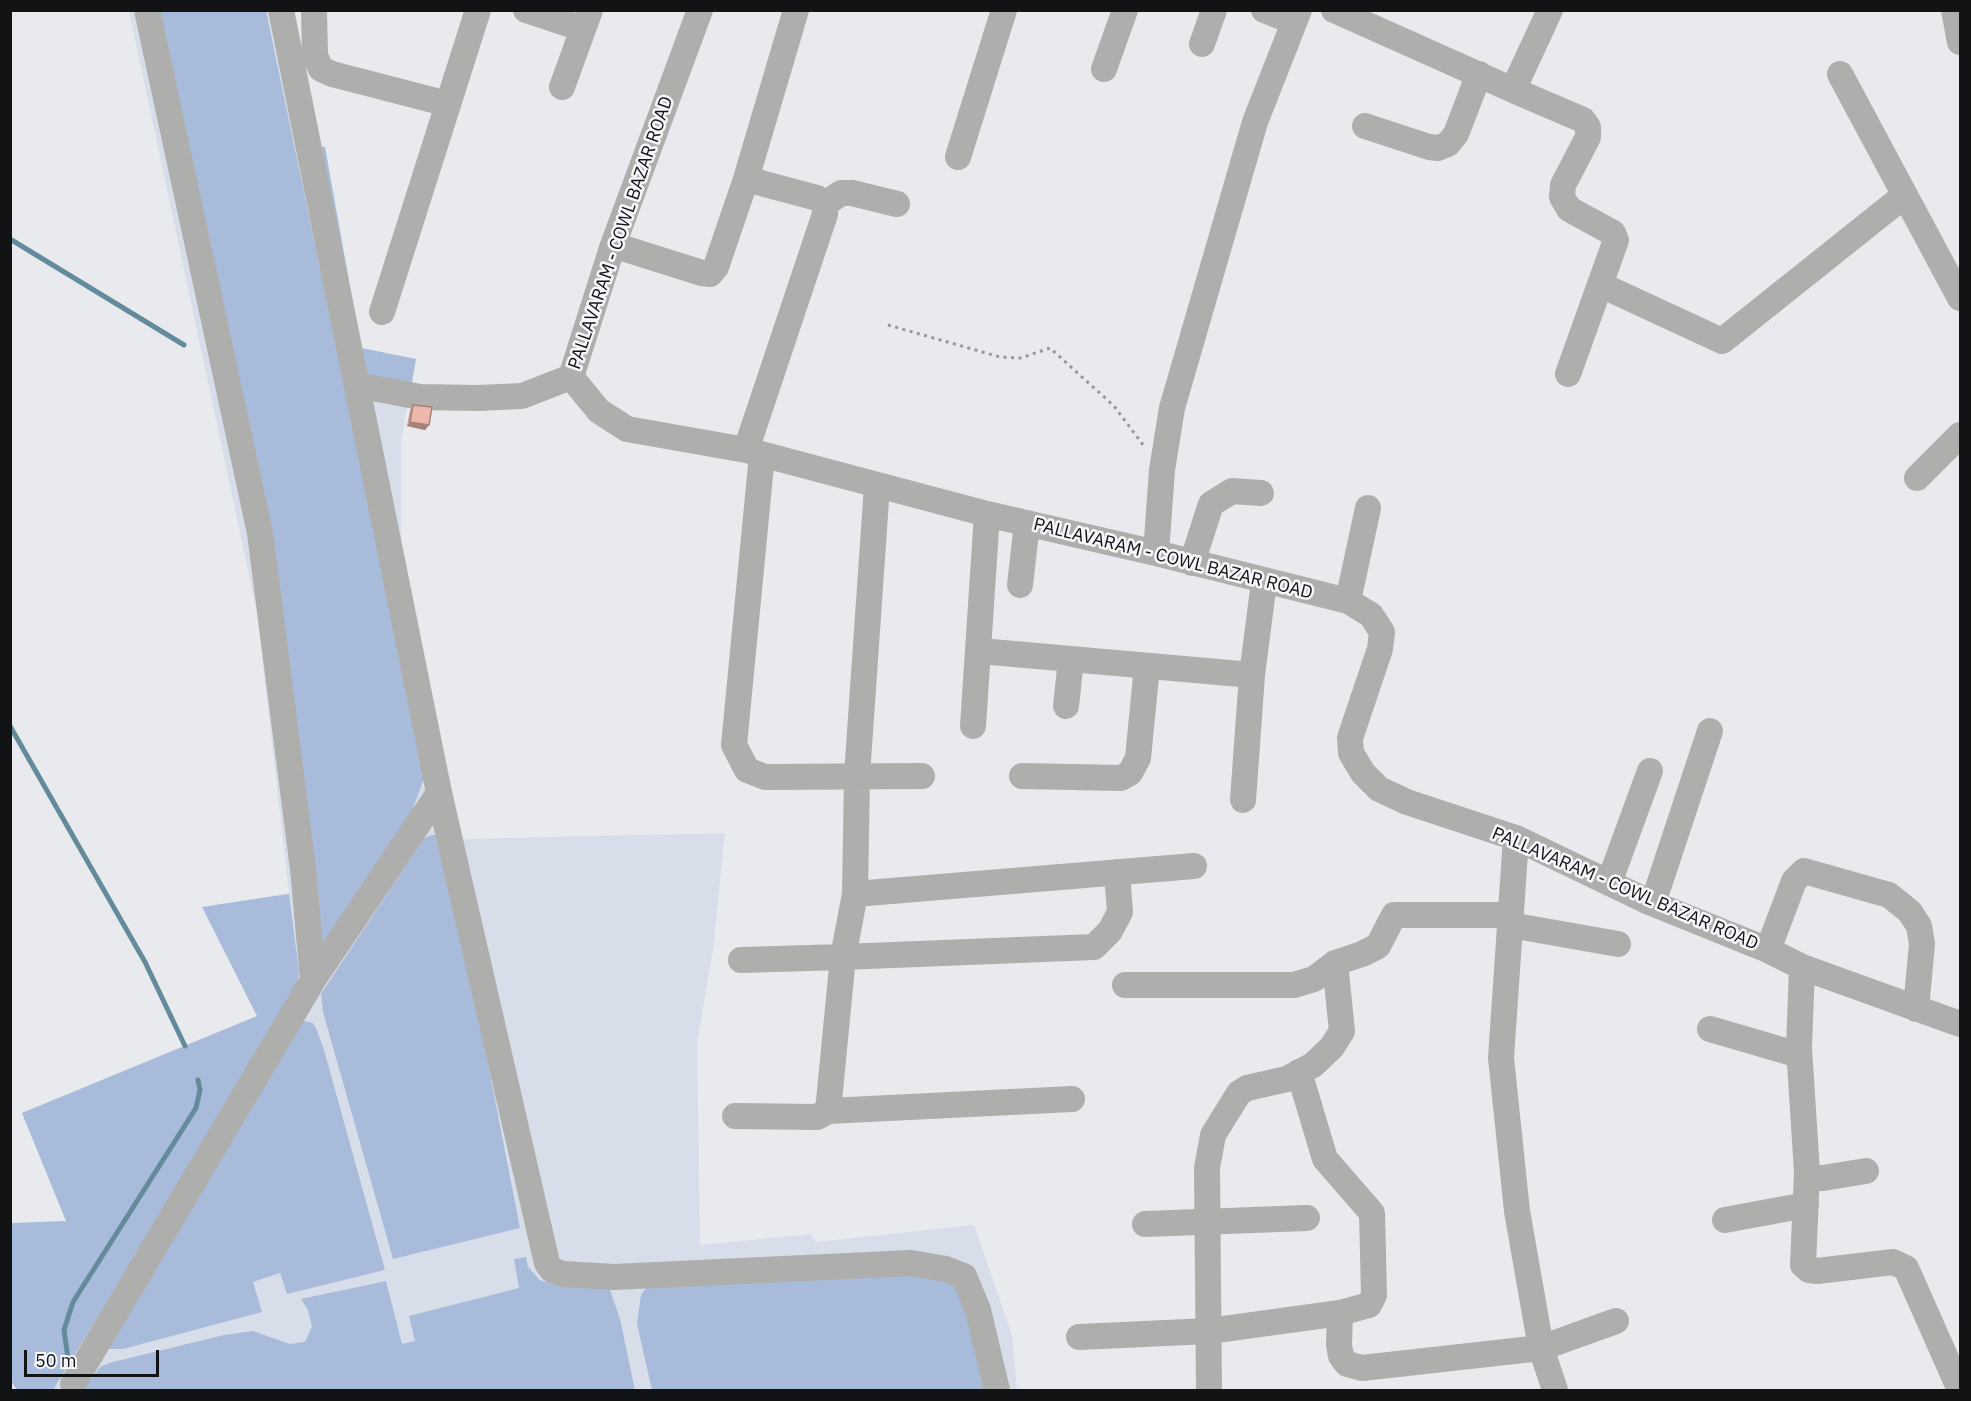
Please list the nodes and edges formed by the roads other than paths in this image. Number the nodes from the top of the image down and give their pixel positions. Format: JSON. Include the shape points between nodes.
{"nodes":[{"id":1,"x":147,"y":10,"type":"edge"},
{"id":2,"x":281,"y":10,"type":"edge"},
{"id":3,"x":314,"y":10,"type":"edge"},
{"id":4,"x":478,"y":10,"type":"edge"},
{"id":5,"x":526,"y":10,"type":"edge"},
{"id":6,"x":700,"y":10,"type":"edge"},
{"id":7,"x":796,"y":10,"type":"edge"},
{"id":8,"x":1004,"y":10,"type":"edge"},
{"id":9,"x":1125,"y":10,"type":"edge"},
{"id":10,"x":1214,"y":10,"type":"edge"},
{"id":11,"x":1264,"y":10,"type":"edge"},
{"id":12,"x":1334,"y":10,"type":"edge"},
{"id":13,"x":1550,"y":10,"type":"edge"},
{"id":14,"x":1954,"y":10,"type":"edge"},
{"id":15,"x":1296,"y":16,"type":"edge"},
{"id":16,"x":587,"y":20,"type":"edge"},
{"id":17,"x":1960,"y":42,"type":"edge"},
{"id":18,"x":1202,"y":44,"type":"dead end"},
{"id":19,"x":1104,"y":69,"type":"dead end"},
{"id":20,"x":1479,"y":74,"type":"junction"},
{"id":21,"x":1840,"y":74,"type":"dead end"},
{"id":22,"x":562,"y":87,"type":"dead end"},
{"id":23,"x":1513,"y":90,"type":"junction"},
{"id":24,"x":448,"y":104,"type":"junction"},
{"id":25,"x":1365,"y":126,"type":"dead end"},
{"id":26,"x":958,"y":157,"type":"dead end"},
{"id":27,"x":746,"y":179,"type":"junction"},
{"id":28,"x":1905,"y":195,"type":"junction"},
{"id":29,"x":825,"y":204,"type":"junction"},
{"id":30,"x":897,"y":204,"type":"dead end"},
{"id":31,"x":613,"y":245,"type":"junction"},
{"id":32,"x":1601,"y":285,"type":"junction"},
{"id":33,"x":1960,"y":298,"type":"edge"},
{"id":34,"x":382,"y":312,"type":"dead end"},
{"id":35,"x":1568,"y":374,"type":"dead end"},
{"id":36,"x":571,"y":377,"type":"junction"},
{"id":37,"x":357,"y":385,"type":"junction"},
{"id":38,"x":1960,"y":435,"type":"edge"},
{"id":39,"x":754,"y":453,"type":"junction"},
{"id":40,"x":1917,"y":478,"type":"dead end"},
{"id":41,"x":877,"y":486,"type":"junction"},
{"id":42,"x":1260,"y":494,"type":"dead end"},
{"id":43,"x":1368,"y":508,"type":"dead end"},
{"id":44,"x":987,"y":514,"type":"junction"},
{"id":45,"x":1027,"y":523,"type":"junction"},
{"id":46,"x":1156,"y":553,"type":"junction"},
{"id":47,"x":1192,"y":563,"type":"junction"},
{"id":48,"x":1264,"y":582,"type":"junction"},
{"id":49,"x":1020,"y":585,"type":"dead end"},
{"id":50,"x":1348,"y":602,"type":"junction"},
{"id":51,"x":980,"y":651,"type":"junction"},
{"id":52,"x":1071,"y":659,"type":"junction"},
{"id":53,"x":1147,"y":666,"type":"junction"},
{"id":54,"x":1252,"y":675,"type":"junction"},
{"id":55,"x":1066,"y":706,"type":"dead end"},
{"id":56,"x":974,"y":726,"type":"dead end"},
{"id":57,"x":1710,"y":731,"type":"dead end"},
{"id":58,"x":1650,"y":771,"type":"dead end"},
{"id":59,"x":857,"y":775,"type":"junction"},
{"id":60,"x":922,"y":776,"type":"dead end"},
{"id":61,"x":1022,"y":776,"type":"dead end"},
{"id":62,"x":439,"y":793,"type":"junction"},
{"id":63,"x":1243,"y":800,"type":"dead end"},
{"id":64,"x":1516,"y":838,"type":"junction"},
{"id":65,"x":1194,"y":866,"type":"dead end"},
{"id":66,"x":1117,"y":872,"type":"junction"},
{"id":67,"x":1609,"y":883,"type":"junction"},
{"id":68,"x":855,"y":894,"type":"junction"},
{"id":69,"x":1653,"y":903,"type":"junction"},
{"id":70,"x":1510,"y":920,"type":"junction"},
{"id":71,"x":1618,"y":944,"type":"dead end"},
{"id":72,"x":1768,"y":950,"type":"junction"},
{"id":73,"x":843,"y":957,"type":"junction"},
{"id":74,"x":741,"y":960,"type":"dead end"},
{"id":75,"x":1335,"y":963,"type":"junction"},
{"id":76,"x":1802,"y":967,"type":"junction"},
{"id":77,"x":313,"y":980,"type":"junction"},
{"id":78,"x":1125,"y":985,"type":"dead end"},
{"id":79,"x":1916,"y":1009,"type":"junction"},
{"id":80,"x":1960,"y":1024,"type":"edge"},
{"id":81,"x":1710,"y":1029,"type":"dead end"},
{"id":82,"x":1799,"y":1055,"type":"junction"},
{"id":83,"x":1299,"y":1072,"type":"junction"},
{"id":84,"x":1072,"y":1099,"type":"dead end"},
{"id":85,"x":828,"y":1111,"type":"junction"},
{"id":86,"x":735,"y":1116,"type":"dead end"},
{"id":87,"x":1866,"y":1171,"type":"dead end"},
{"id":88,"x":1807,"y":1172,"type":"junction"},
{"id":89,"x":1806,"y":1205,"type":"junction"},
{"id":90,"x":1307,"y":1218,"type":"dead end"},
{"id":91,"x":1725,"y":1220,"type":"dead end"},
{"id":92,"x":1208,"y":1222,"type":"junction"},
{"id":93,"x":1145,"y":1224,"type":"dead end"},
{"id":94,"x":1340,"y":1312,"type":"junction"},
{"id":95,"x":1616,"y":1321,"type":"dead end"},
{"id":96,"x":1209,"y":1331,"type":"junction"},
{"id":97,"x":1079,"y":1337,"type":"dead end"},
{"id":98,"x":1541,"y":1348,"type":"junction"},
{"id":99,"x":73,"y":1384,"type":"dead end"},
{"id":100,"x":997,"y":1390,"type":"edge"},
{"id":101,"x":1209,"y":1390,"type":"edge"},
{"id":102,"x":1556,"y":1390,"type":"edge"},
{"id":103,"x":1960,"y":1390,"type":"edge"}],
"edges":[{"from":1,"to":77,"type":"street","via":[[261,533]]},
{"from":2,"to":37,"type":"street"},
{"from":3,"to":24,"type":"street","via":[[315,56],[321,69]]},
{"from":4,"to":24,"type":"street"},
{"from":5,"to":16,"type":"street"},
{"from":6,"to":31,"type":"street","name":"PALLAVARAM - COWL BAZAR ROAD"},
{"from":7,"to":27,"type":"street"},
{"from":8,"to":26,"type":"street"},
{"from":9,"to":19,"type":"street"},
{"from":10,"to":18,"type":"street"},
{"from":11,"to":15,"type":"street"},
{"from":12,"to":20,"type":"street"},
{"from":13,"to":23,"type":"street"},
{"from":14,"to":17,"type":"street"},
{"from":15,"to":46,"type":"street","via":[[1255,122],[1172,408],[1162,470]]},
{"from":16,"to":22,"type":"street"},
{"from":20,"to":23,"type":"street"},
{"from":20,"to":25,"type":"street","via":[[1456,134],[1448,144],[1429,147]]},
{"from":21,"to":28,"type":"street"},
{"from":23,"to":32,"type":"street","via":[[1583,120],[1588,127],[1588,137],[1563,185],[1562,197],[1569,209],[1613,233],[1614,250]]},
{"from":24,"to":34,"type":"street"},
{"from":27,"to":29,"type":"street","via":[[817,198]]},
{"from":27,"to":31,"type":"street","via":[[716,267],[710,274]]},
{"from":28,"to":32,"type":"street","via":[[1722,341]]},
{"from":28,"to":33,"type":"street"},
{"from":29,"to":30,"type":"street","via":[[841,193],[852,193]]},
{"from":29,"to":39,"type":"street"},
{"from":31,"to":36,"type":"street","name":"PALLAVARAM - COWL BAZAR ROAD"},
{"from":32,"to":35,"type":"street"},
{"from":36,"to":37,"type":"street","via":[[522,396],[478,398],[420,398]]},
{"from":36,"to":39,"type":"street","name":"PALLAVARAM - COWL BAZAR ROAD","via":[[599,411],[627,429]]},
{"from":37,"to":62,"type":"street"},
{"from":38,"to":40,"type":"street"},
{"from":39,"to":41,"type":"street","name":"PALLAVARAM - COWL BAZAR ROAD"},
{"from":39,"to":59,"type":"street","via":[[734,745],[747,770],[765,777]]},
{"from":41,"to":44,"type":"street","name":"PALLAVARAM - COWL BAZAR ROAD"},
{"from":41,"to":59,"type":"street"},
{"from":42,"to":47,"type":"street","via":[[1232,491],[1211,504]]},
{"from":43,"to":50,"type":"street"},
{"from":44,"to":45,"type":"street","name":"PALLAVARAM - COWL BAZAR ROAD"},
{"from":44,"to":51,"type":"street"},
{"from":45,"to":46,"type":"street","name":"PALLAVARAM - COWL BAZAR ROAD"},
{"from":45,"to":49,"type":"street"},
{"from":46,"to":47,"type":"street","name":"PALLAVARAM - COWL BAZAR ROAD"},
{"from":47,"to":48,"type":"street","name":"PALLAVARAM - COWL BAZAR ROAD"},
{"from":48,"to":50,"type":"street","name":"PALLAVARAM - COWL BAZAR ROAD"},
{"from":48,"to":54,"type":"street"},
{"from":50,"to":64,"type":"street","name":"PALLAVARAM - COWL BAZAR ROAD","via":[[1371,615],[1382,632],[1350,738],[1351,753],[1363,773],[1379,789],[1407,802]]},
{"from":51,"to":52,"type":"street"},
{"from":51,"to":56,"type":"street"},
{"from":52,"to":53,"type":"street"},
{"from":52,"to":55,"type":"street"},
{"from":53,"to":54,"type":"street"},
{"from":53,"to":61,"type":"street","via":[[1138,758],[1130,773],[1121,778]]},
{"from":54,"to":63,"type":"street"},
{"from":57,"to":69,"type":"street"},
{"from":58,"to":67,"type":"street"},
{"from":59,"to":60,"type":"street"},
{"from":59,"to":68,"type":"street"},
{"from":62,"to":77,"type":"street"},
{"from":62,"to":100,"type":"street","via":[[547,1263],[552,1270],[614,1276],[911,1263],[946,1269],[964,1276],[978,1310]]},
{"from":64,"to":67,"type":"street","name":"PALLAVARAM - COWL BAZAR ROAD"},
{"from":64,"to":70,"type":"street"},
{"from":65,"to":66,"type":"street"},
{"from":66,"to":68,"type":"street"},
{"from":66,"to":73,"type":"street","via":[[1120,912],[1110,931],[1094,947]]},
{"from":67,"to":69,"type":"street","name":"PALLAVARAM - COWL BAZAR ROAD"},
{"from":68,"to":73,"type":"street"},
{"from":69,"to":72,"type":"street","name":"PALLAVARAM - COWL BAZAR ROAD"},
{"from":70,"to":71,"type":"street"},
{"from":70,"to":75,"type":"street","via":[[1394,915],[1378,946]]},
{"from":70,"to":98,"type":"street","via":[[1501,1058],[1517,1211]]},
{"from":72,"to":76,"type":"street","name":"PALLAVARAM - COWL BAZAR ROAD"},
{"from":72,"to":79,"type":"street","via":[[1794,880],[1804,871],[1889,895],[1910,912],[1919,926],[1922,944]]},
{"from":73,"to":74,"type":"street"},
{"from":73,"to":85,"type":"street"},
{"from":75,"to":78,"type":"street","via":[[1314,979],[1294,985]]},
{"from":75,"to":83,"type":"street","via":[[1342,1030],[1332,1047]]},
{"from":76,"to":79,"type":"street","name":"PALLAVARAM - COWL BAZAR ROAD"},
{"from":76,"to":82,"type":"street"},
{"from":77,"to":99,"type":"street"},
{"from":79,"to":80,"type":"street","name":"PALLAVARAM - COWL BAZAR ROAD"},
{"from":81,"to":82,"type":"street"},
{"from":82,"to":88,"type":"street"},
{"from":83,"to":92,"type":"street","via":[[1287,1079],[1248,1088],[1230,1106],[1213,1135],[1207,1168]]},
{"from":83,"to":94,"type":"street","via":[[1325,1159],[1372,1213],[1374,1295],[1369,1305]]},
{"from":84,"to":85,"type":"street"},
{"from":85,"to":86,"type":"street","via":[[817,1117]]},
{"from":87,"to":88,"type":"street","via":[[1822,1178]]},
{"from":88,"to":89,"type":"street"},
{"from":89,"to":91,"type":"street"},
{"from":89,"to":103,"type":"street","via":[[1803,1265],[1817,1271],[1893,1262],[1906,1268]]},
{"from":90,"to":92,"type":"street"},
{"from":92,"to":93,"type":"street"},
{"from":92,"to":96,"type":"street"},
{"from":94,"to":96,"type":"street"},
{"from":94,"to":98,"type":"street","via":[[1341,1356],[1354,1367]]},
{"from":95,"to":98,"type":"street"},
{"from":96,"to":97,"type":"street"},
{"from":96,"to":101,"type":"street"},
{"from":98,"to":102,"type":"street"}]}
